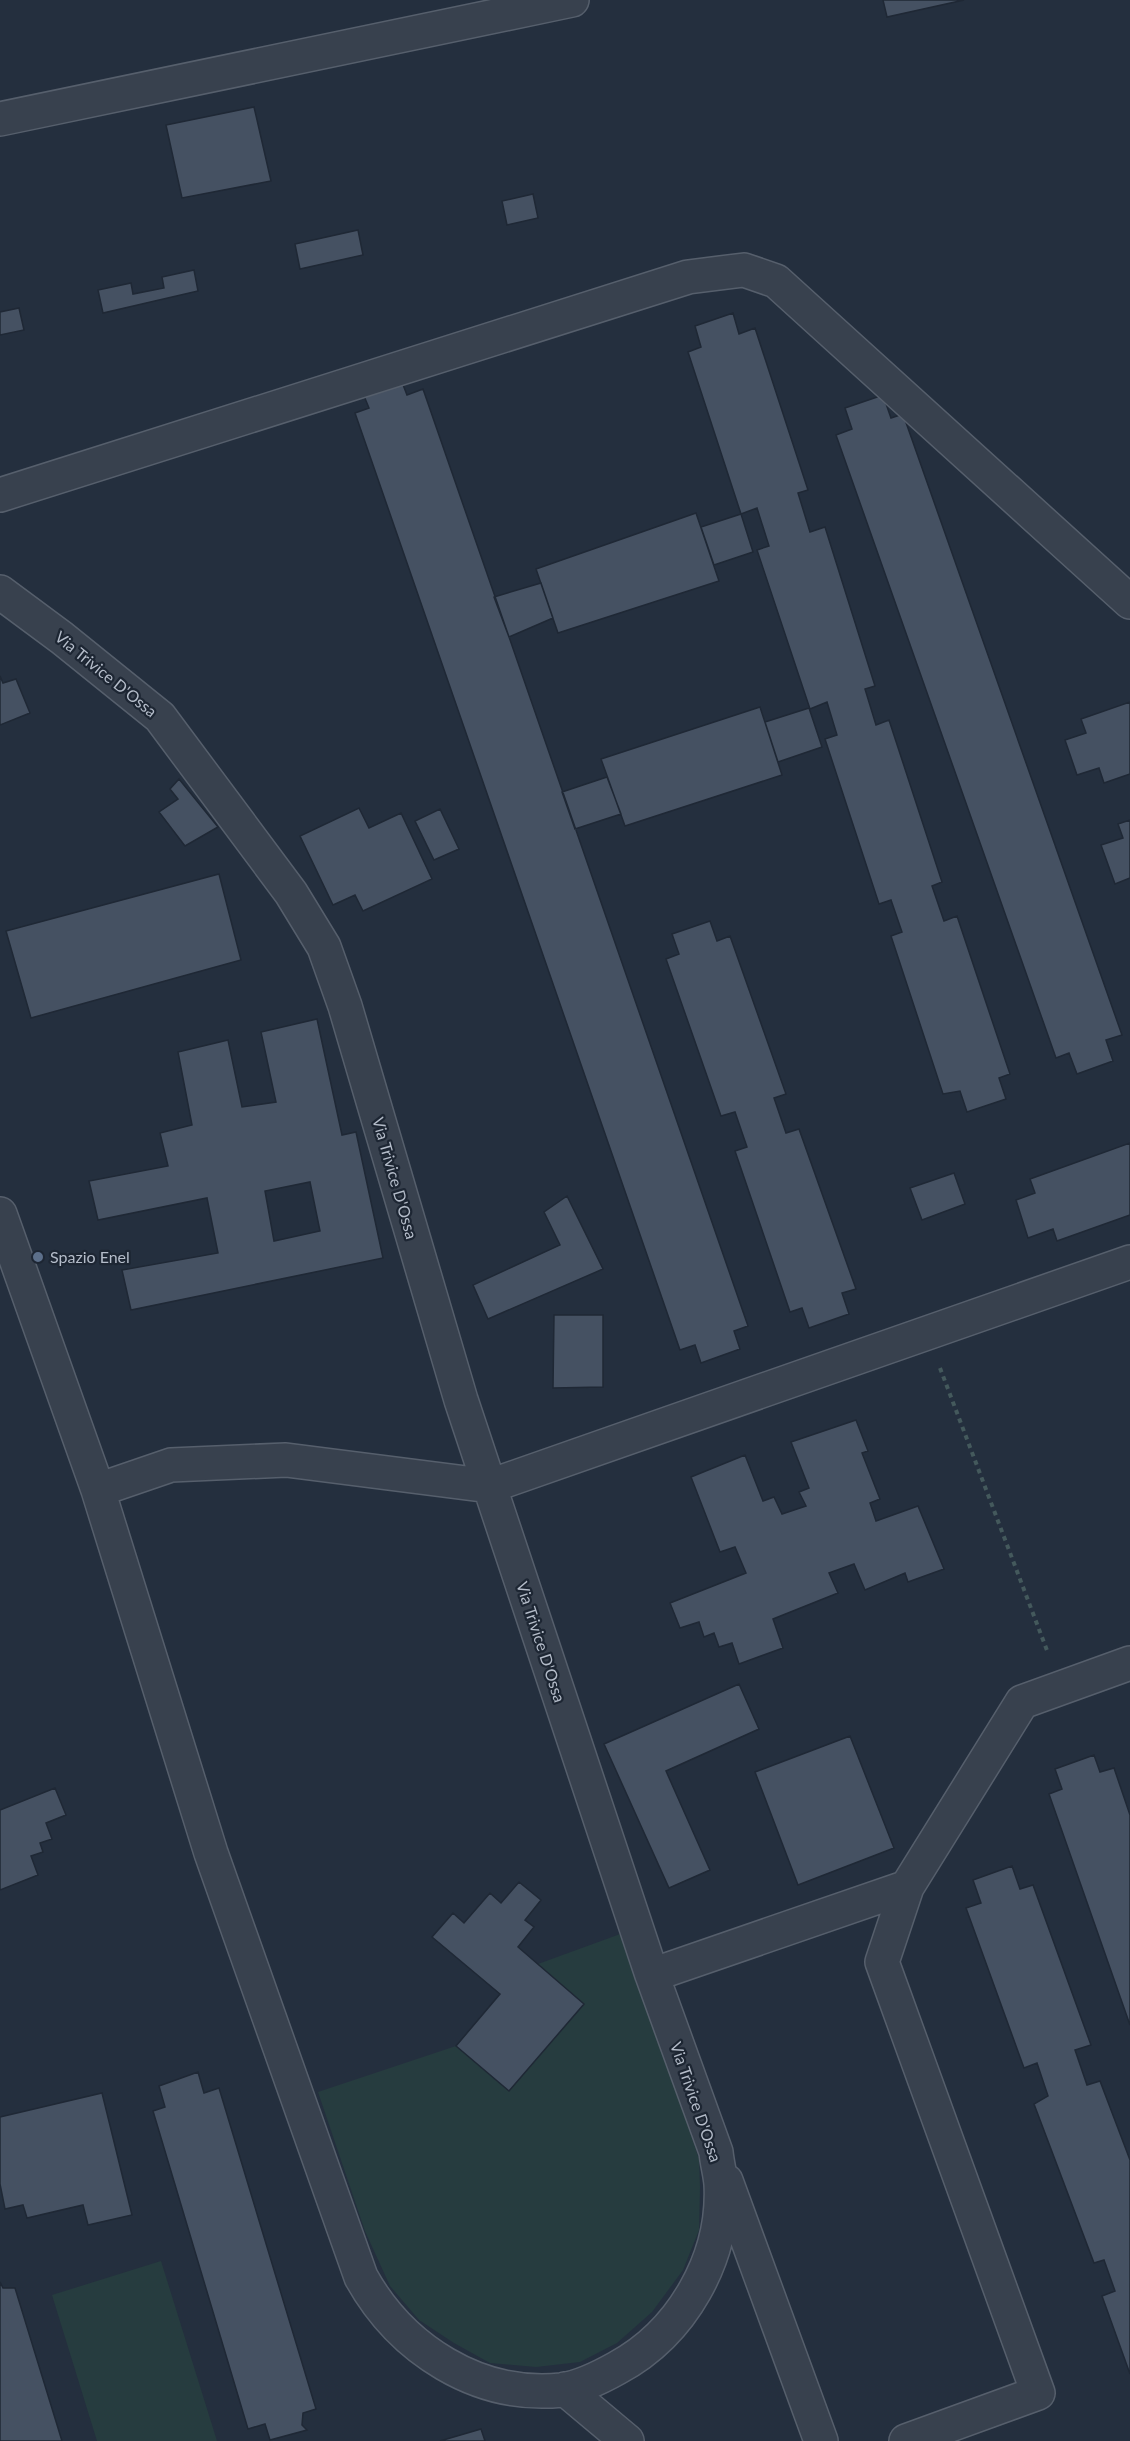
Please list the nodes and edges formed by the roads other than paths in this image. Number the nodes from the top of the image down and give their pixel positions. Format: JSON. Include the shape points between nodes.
{"nodes":[{"id":1,"x":572,"y":0,"type":"edge"},
{"id":2,"x":0,"y":120,"type":"edge"},
{"id":3,"x":0,"y":495,"type":"edge"},
{"id":4,"x":0,"y":592,"type":"edge"},
{"id":5,"x":1130,"y":602,"type":"edge"},
{"id":6,"x":0,"y":1214,"type":"edge"},
{"id":7,"x":1130,"y":1262,"type":"edge"},
{"id":8,"x":490,"y":1486,"type":"junction"},
{"id":9,"x":98,"y":1490,"type":"junction"},
{"id":10,"x":1130,"y":1663,"type":"edge"},
{"id":11,"x":907,"y":1887,"type":"junction"},
{"id":12,"x":652,"y":1975,"type":"junction"},
{"id":13,"x":716,"y":2152,"type":"junction"},
{"id":14,"x":564,"y":2390,"type":"junction"},
{"id":15,"x":627,"y":2441,"type":"edge"},
{"id":16,"x":821,"y":2441,"type":"edge"},
{"id":17,"x":906,"y":2441,"type":"edge"}],
"edges":[{"from":1,"to":2,"type":"street"},
{"from":3,"to":5,"type":"street","via":[[688,277],[744,270],[776,281]]},
{"from":4,"to":8,"type":"street","name":"Via Trivice D'Ossa","via":[[160,717],[291,893],[324,947]]},
{"from":6,"to":9,"type":"street","name":"Via Trivice D'Ossa"},
{"from":7,"to":8,"type":"street"},
{"from":8,"to":9,"type":"street","via":[[286,1460],[171,1465]]},
{"from":8,"to":12,"type":"street","name":"Via Trivice D'Ossa"},
{"from":9,"to":14,"type":"street","name":"Via Trivice D'Ossa","via":[[211,1853],[361,2277],[398,2330],[464,2376],[505,2388]]},
{"from":10,"to":11,"type":"street","via":[[1022,1702]]},
{"from":11,"to":12,"type":"street"},
{"from":11,"to":17,"type":"street","via":[[882,1962],[1038,2393]]},
{"from":12,"to":13,"type":"street","name":"Via Trivice D'Ossa"},
{"from":13,"to":14,"type":"street","name":"Via Trivice D'Ossa","via":[[721,2182],[720,2214],[714,2245],[687,2305],[673,2324],[635,2359],[599,2378]]},
{"from":13,"to":16,"type":"street"},
{"from":14,"to":15,"type":"street"}]}
